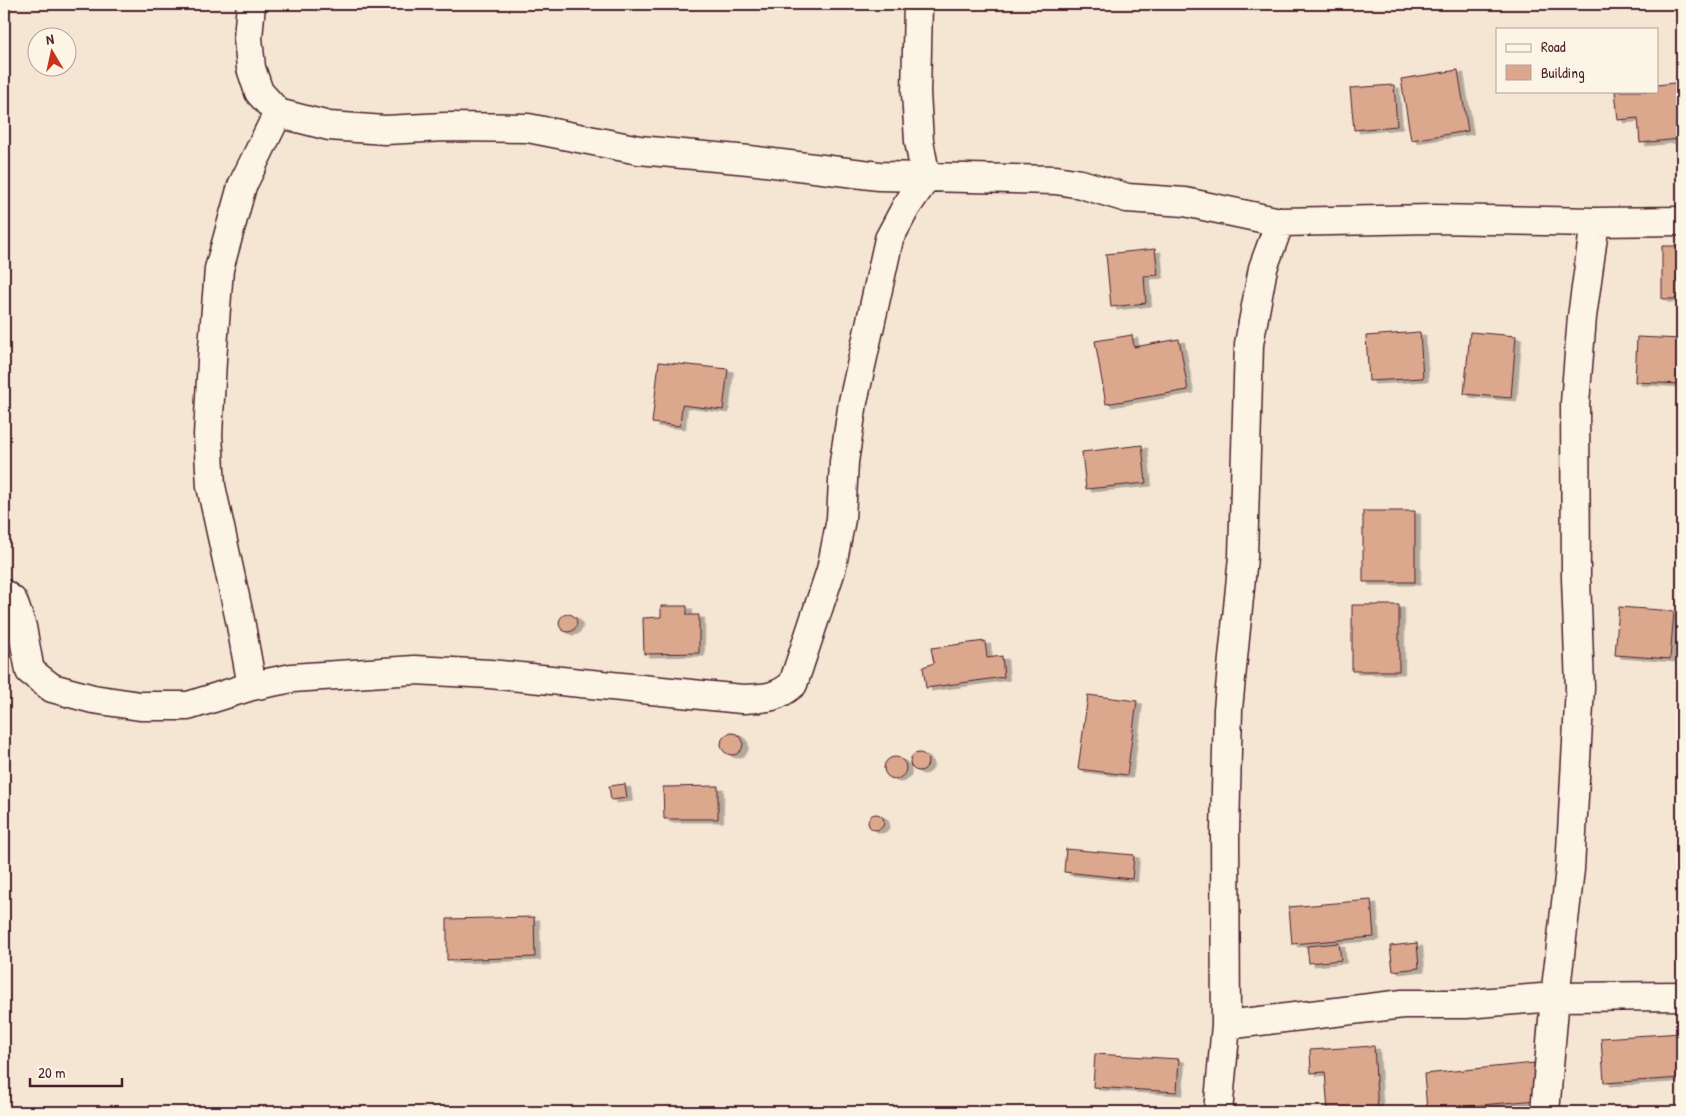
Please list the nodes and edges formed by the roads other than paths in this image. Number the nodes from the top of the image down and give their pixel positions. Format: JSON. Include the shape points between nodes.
{"nodes":[{"id":1,"x":251,"y":4,"type":"edge"},
{"id":2,"x":918,"y":4,"type":"edge"},
{"id":3,"x":278,"y":113,"type":"junction"},
{"id":4,"x":926,"y":178,"type":"junction"},
{"id":5,"x":1682,"y":220,"type":"edge"},
{"id":6,"x":1280,"y":222,"type":"junction"},
{"id":7,"x":1595,"y":222,"type":"junction"},
{"id":8,"x":4,"y":594,"type":"edge"},
{"id":9,"x":252,"y":686,"type":"junction"},
{"id":10,"x":1682,"y":996,"type":"edge"},
{"id":11,"x":1554,"y":998,"type":"junction"},
{"id":12,"x":1226,"y":1025,"type":"junction"},
{"id":13,"x":1218,"y":1112,"type":"edge"},
{"id":14,"x":1545,"y":1112,"type":"edge"}],
"edges":[{"from":1,"to":3,"type":"street","via":[[248,38],[251,68],[259,92]]},
{"from":2,"to":4,"type":"street","via":[[916,93]]},
{"from":3,"to":4,"type":"street","via":[[329,126],[385,130],[528,128],[639,150],[879,176]]},
{"from":3,"to":9,"type":"street","via":[[242,186],[219,269],[208,435],[211,486]]},
{"from":4,"to":6,"type":"street","via":[[1056,180],[1127,198],[1185,202]]},
{"from":4,"to":9,"type":"street","via":[[889,239],[853,402],[844,462],[841,519],[831,570],[793,684],[783,693],[742,699],[490,674],[414,670],[292,678]]},
{"from":5,"to":7,"type":"street"},
{"from":6,"to":7,"type":"street","via":[[1432,219]]},
{"from":6,"to":12,"type":"street","via":[[1264,268],[1249,344],[1243,557],[1228,709]]},
{"from":7,"to":11,"type":"street","via":[[1575,403],[1580,687],[1570,869]]},
{"from":8,"to":9,"type":"street","via":[[13,601],[22,627],[30,671],[52,688],[140,706],[188,706]]},
{"from":10,"to":11,"type":"street"},
{"from":11,"to":12,"type":"street","via":[[1466,1004],[1403,1004]]},
{"from":11,"to":14,"type":"street"},
{"from":12,"to":13,"type":"street"}]}
